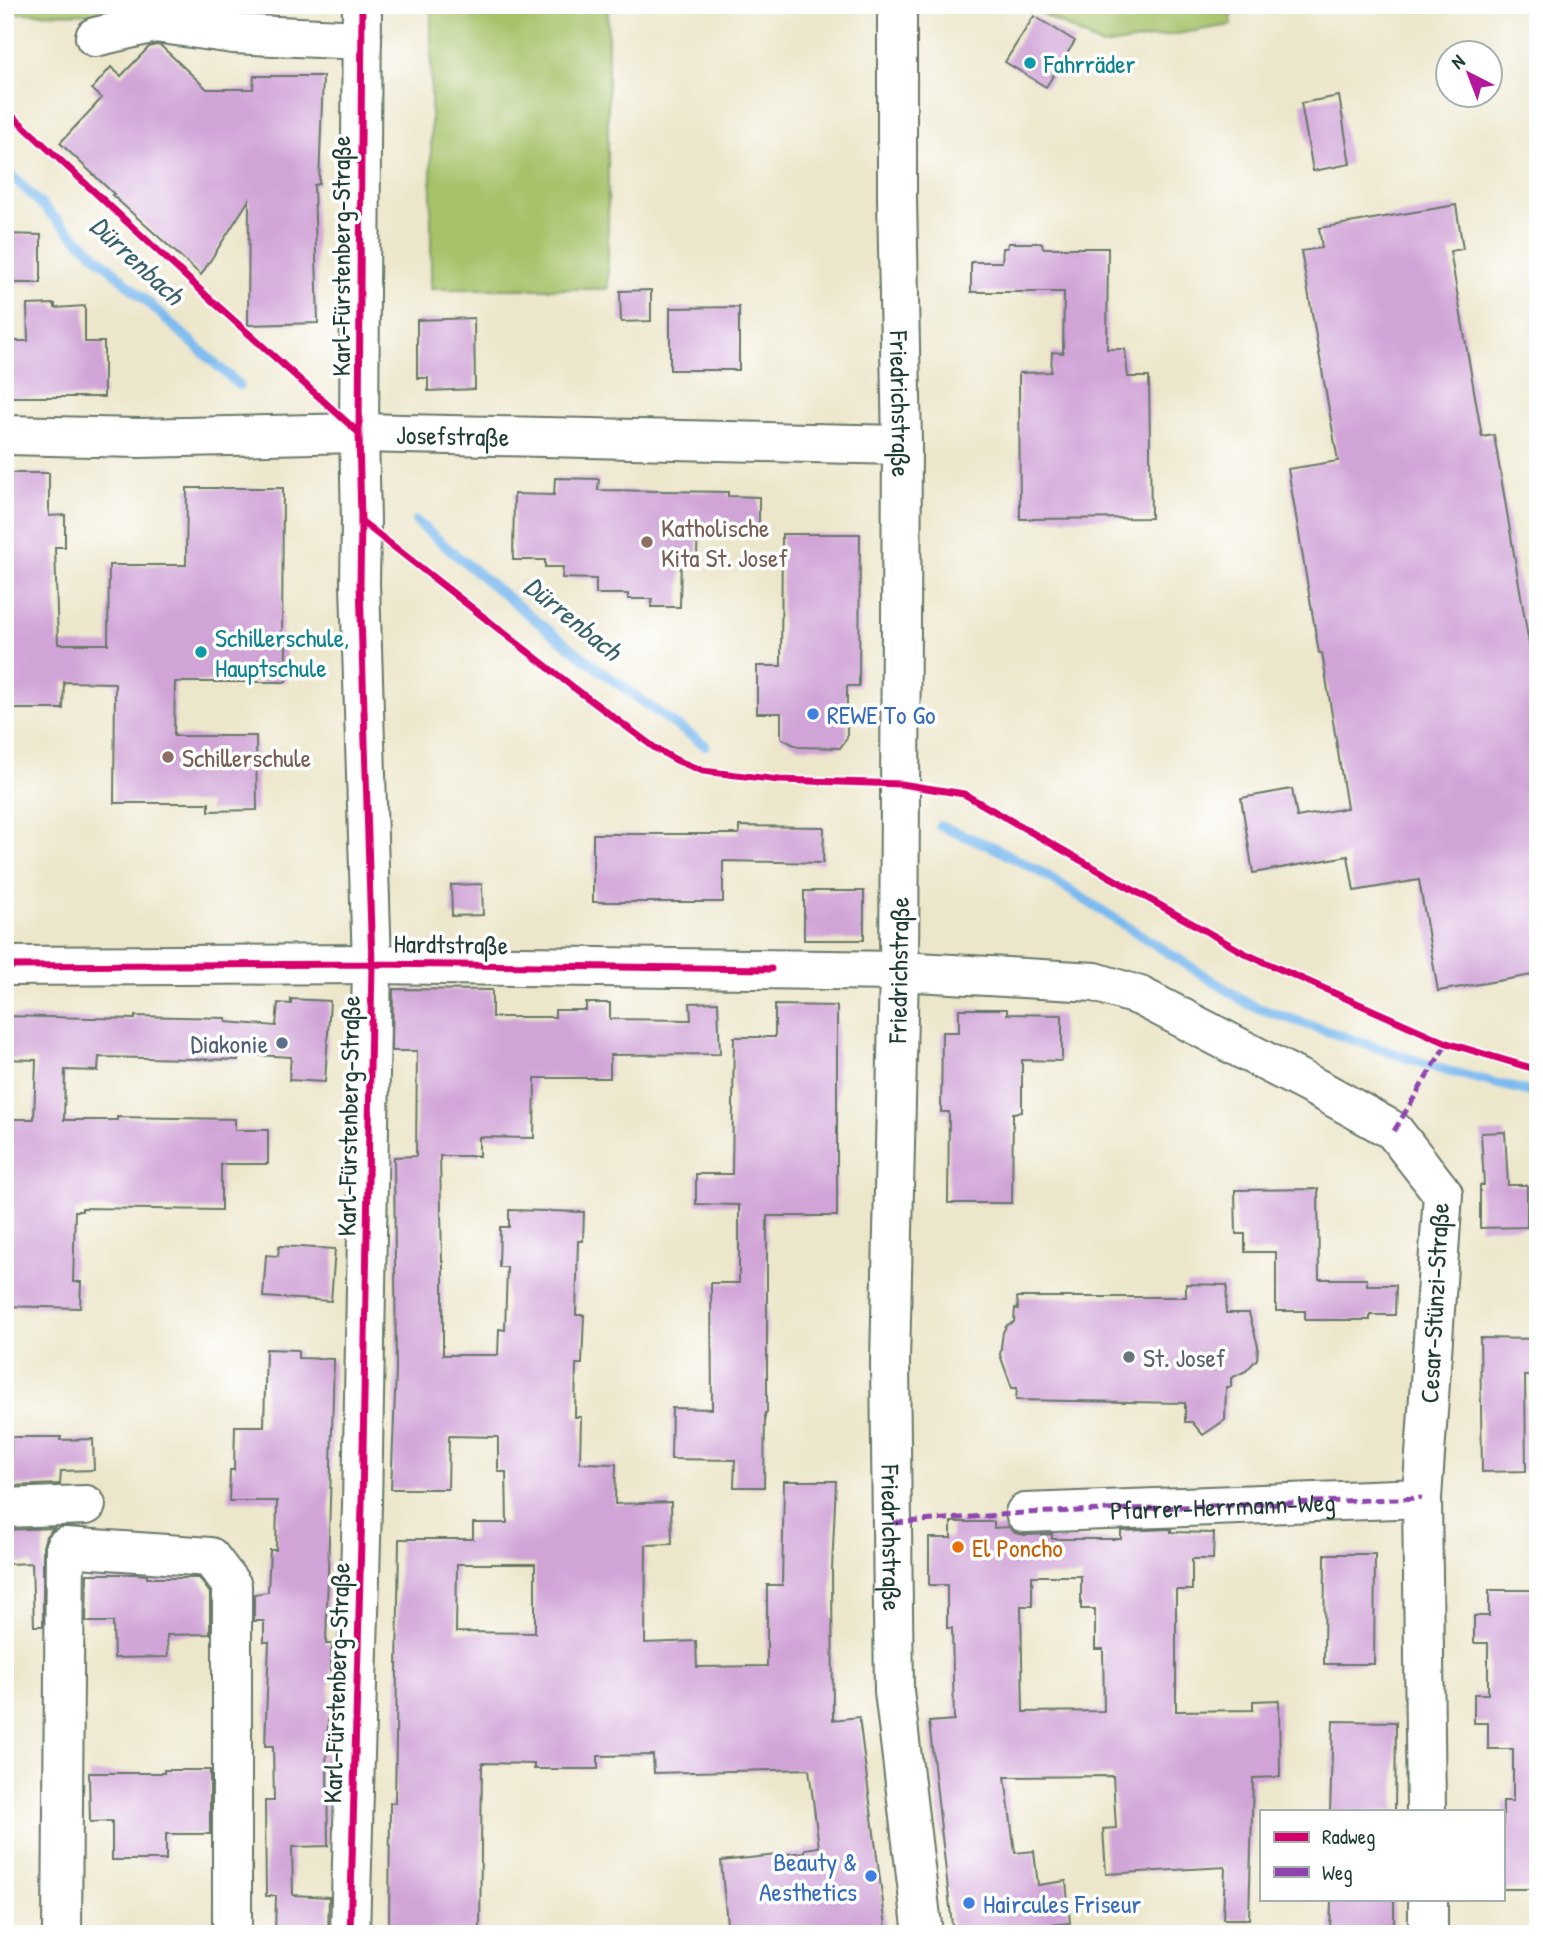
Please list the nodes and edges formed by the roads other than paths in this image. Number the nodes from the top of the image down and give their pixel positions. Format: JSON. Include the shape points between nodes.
{"nodes":[{"id":1,"x":897,"y":5,"type":"edge"},
{"id":2,"x":362,"y":23,"type":"edge"},
{"id":3,"x":95,"y":37,"type":"dead end"},
{"id":4,"x":359,"y":433,"type":"junction"},
{"id":5,"x":5,"y":435,"type":"edge"},
{"id":6,"x":902,"y":445,"type":"junction"},
{"id":7,"x":372,"y":964,"type":"junction"},
{"id":8,"x":5,"y":966,"type":"edge"},
{"id":9,"x":899,"y":971,"type":"junction"},
{"id":10,"x":1422,"y":1498,"type":"junction"},
{"id":11,"x":86,"y":1505,"type":"dead end"},
{"id":12,"x":5,"y":1508,"type":"edge"},
{"id":13,"x":1025,"y":1513,"type":"dead end"},
{"id":14,"x":1426,"y":1810,"type":"edge"},
{"id":15,"x":1427,"y":1900,"type":"edge"},
{"id":16,"x":62,"y":1934,"type":"edge"},
{"id":17,"x":232,"y":1934,"type":"edge"},
{"id":18,"x":350,"y":1934,"type":"edge"},
{"id":19,"x":923,"y":1934,"type":"edge"},
{"id":20,"x":1428,"y":1934,"type":"edge"}],
"edges":[{"from":1,"to":6,"type":"street","name":"Friedrichstraße"},
{"from":2,"to":3,"type":"street","via":[[233,34],[155,23]]},
{"from":2,"to":4,"type":"street","name":"Karl-Fürstenberg-Straße"},
{"from":4,"to":5,"type":"street","name":"Josefstraße","via":[[139,438]]},
{"from":4,"to":6,"type":"street","name":"Josefstraße"},
{"from":4,"to":7,"type":"street","name":"Karl-Fürstenberg-Straße","via":[[359,584]]},
{"from":6,"to":9,"type":"street","name":"Friedrichstraße"},
{"from":7,"to":8,"type":"street","name":"Hardtstraße"},
{"from":7,"to":9,"type":"street","name":"Hardtstraße"},
{"from":7,"to":18,"type":"street","name":"Karl-Fürstenberg-Straße"},
{"from":9,"to":10,"type":"street","name":"Cesar-Stünzi-Straße","via":[[1095,982],[1140,996],[1394,1131],[1443,1194]]},
{"from":9,"to":19,"type":"street","name":"Friedrichstraße","via":[[890,1362],[894,1691]]},
{"from":10,"to":13,"type":"street","name":"Pfarrer-Herrmann-Weg"},
{"from":10,"to":14,"type":"street","name":"Cesar-Stünzi-Straße"},
{"from":11,"to":12,"type":"street"},
{"from":15,"to":20,"type":"street"},
{"from":16,"to":17,"type":"street","via":[[65,1547],[210,1557],[232,1586]]}]}
